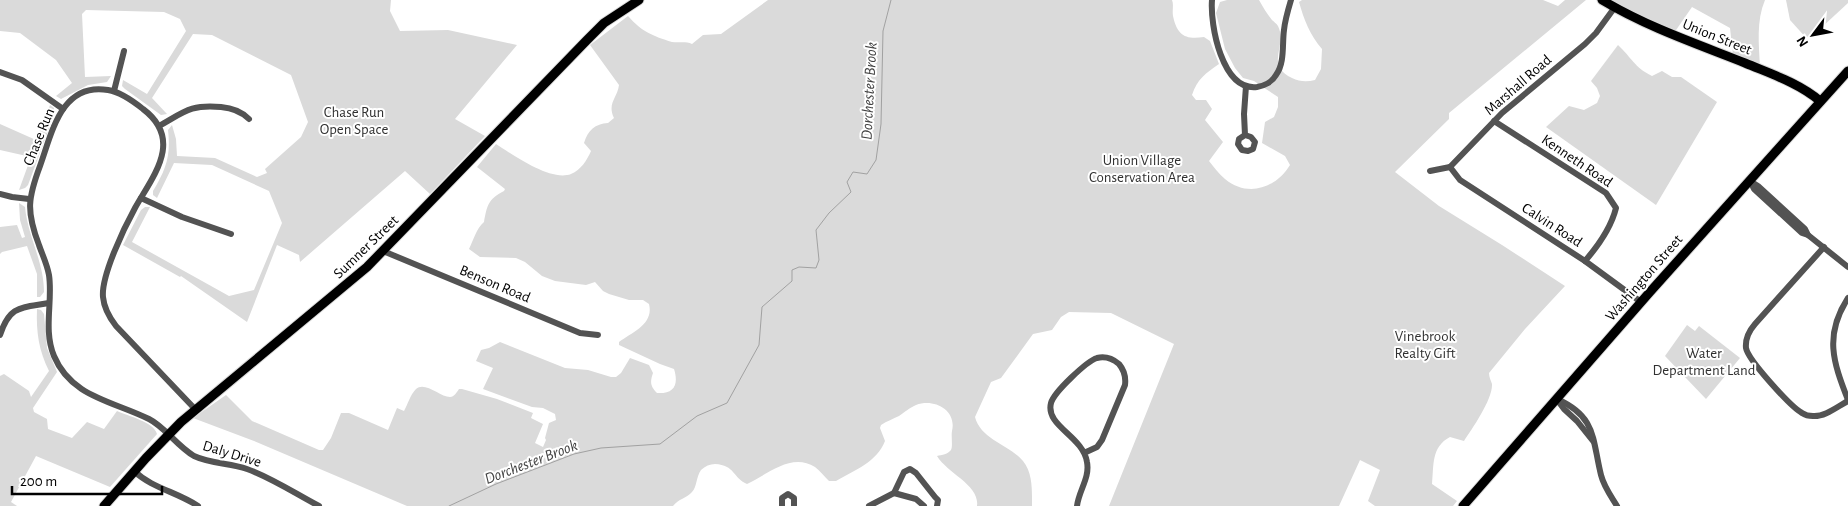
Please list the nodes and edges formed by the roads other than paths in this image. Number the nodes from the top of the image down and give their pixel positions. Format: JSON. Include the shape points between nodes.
{"nodes":[{"id":1,"x":1212,"y":0,"type":"edge"},
{"id":2,"x":1291,"y":0,"type":"edge"},
{"id":3,"x":1602,"y":0,"type":"edge"},
{"id":4,"x":636,"y":1,"type":"edge"},
{"id":5,"x":1615,"y":7,"type":"junction"},
{"id":6,"x":124,"y":52,"type":"dead end"},
{"id":7,"x":1848,"y":71,"type":"edge"},
{"id":8,"x":0,"y":72,"type":"edge"},
{"id":9,"x":1246,"y":86,"type":"junction"},
{"id":10,"x":114,"y":91,"type":"junction"},
{"id":11,"x":1820,"y":101,"type":"junction"},
{"id":12,"x":63,"y":109,"type":"junction"},
{"id":13,"x":249,"y":119,"type":"dead end"},
{"id":14,"x":1494,"y":121,"type":"junction"},
{"id":15,"x":158,"y":126,"type":"junction"},
{"id":16,"x":1244,"y":135,"type":"dead end"},
{"id":17,"x":1450,"y":167,"type":"junction"},
{"id":18,"x":1430,"y":171,"type":"dead end"},
{"id":19,"x":1750,"y":181,"type":"junction"},
{"id":20,"x":0,"y":194,"type":"edge"},
{"id":21,"x":141,"y":198,"type":"junction"},
{"id":22,"x":29,"y":199,"type":"junction"},
{"id":23,"x":231,"y":234,"type":"dead end"},
{"id":24,"x":1824,"y":247,"type":"junction"},
{"id":25,"x":384,"y":251,"type":"junction"},
{"id":26,"x":1585,"y":261,"type":"junction"},
{"id":27,"x":1848,"y":267,"type":"edge"},
{"id":28,"x":1848,"y":298,"type":"edge"},
{"id":29,"x":1641,"y":302,"type":"junction"},
{"id":30,"x":49,"y":303,"type":"junction"},
{"id":31,"x":0,"y":335,"type":"edge"},
{"id":32,"x":598,"y":335,"type":"dead end"},
{"id":33,"x":1557,"y":400,"type":"junction"},
{"id":34,"x":1848,"y":400,"type":"edge"},
{"id":35,"x":195,"y":409,"type":"junction"},
{"id":36,"x":167,"y":434,"type":"junction"},
{"id":37,"x":1084,"y":453,"type":"junction"},
{"id":38,"x":134,"y":472,"type":"junction"},
{"id":39,"x":894,"y":493,"type":"junction"},
{"id":40,"x":104,"y":506,"type":"edge"},
{"id":41,"x":198,"y":506,"type":"edge"},
{"id":42,"x":317,"y":506,"type":"edge"},
{"id":43,"x":782,"y":506,"type":"edge"},
{"id":44,"x":794,"y":506,"type":"edge"},
{"id":45,"x":869,"y":506,"type":"edge"},
{"id":46,"x":924,"y":506,"type":"edge"},
{"id":47,"x":937,"y":506,"type":"edge"},
{"id":48,"x":1078,"y":506,"type":"edge"},
{"id":49,"x":1463,"y":506,"type":"edge"},
{"id":50,"x":1617,"y":506,"type":"edge"}],
"edges":[{"from":1,"to":9,"type":"street","via":[[1212,24],[1227,68],[1235,80]]},
{"from":2,"to":9,"type":"street","via":[[1279,71],[1267,83]]},
{"from":3,"to":5,"type":"main road","name":"Union Street"},
{"from":4,"to":25,"type":"main road","name":"Sumner Street","via":[[604,23]]},
{"from":5,"to":11,"type":"main road","name":"Union Street","via":[[1785,80]]},
{"from":5,"to":14,"type":"street","name":"Marshall Road","via":[[1585,44]]},
{"from":6,"to":10,"type":"street"},
{"from":7,"to":11,"type":"main road","name":"Washington Street"},
{"from":8,"to":12,"type":"street","via":[[22,80]]},
{"from":9,"to":16,"type":"street"},
{"from":10,"to":12,"type":"street","name":"Chase Run","via":[[86,91]]},
{"from":10,"to":15,"type":"street","via":[[142,108]]},
{"from":11,"to":19,"type":"main road","name":"Washington Street"},
{"from":12,"to":22,"type":"street","name":"Chase Run"},
{"from":13,"to":15,"type":"street","via":[[234,109],[201,106]]},
{"from":14,"to":17,"type":"street","name":"Marshall Road"},
{"from":14,"to":26,"type":"street","name":"Kenneth Road","via":[[1606,193],[1612,201],[1616,208],[1614,215],[1602,239]]},
{"from":15,"to":21,"type":"street","via":[[163,143],[162,156]]},
{"from":17,"to":18,"type":"street"},
{"from":17,"to":26,"type":"street","name":"Calvin Road","via":[[1460,180]]},
{"from":19,"to":24,"type":"street"},
{"from":19,"to":29,"type":"main road","name":"Washington Street"},
{"from":20,"to":22,"type":"street"},
{"from":21,"to":23,"type":"street"},
{"from":21,"to":35,"type":"street","via":[[119,242],[106,278],[104,306],[116,326]]},
{"from":22,"to":30,"type":"street","name":"Chase Run","via":[[32,223],[48,272]]},
{"from":24,"to":27,"type":"street"},
{"from":24,"to":34,"type":"street","via":[[1755,324],[1746,338],[1746,349],[1752,361],[1800,412],[1814,416]]},
{"from":25,"to":32,"type":"street","name":"Benson Road","via":[[580,334]]},
{"from":25,"to":35,"type":"main road","name":"Sumner Street"},
{"from":26,"to":29,"type":"street","name":"Calvin Road"},
{"from":28,"to":34,"type":"street","via":[[1837,323],[1833,346],[1837,373]]},
{"from":29,"to":33,"type":"main road","name":"Washington Street"},
{"from":30,"to":31,"type":"street","via":[[18,309],[6,320]]},
{"from":30,"to":36,"type":"street","name":"Chase Run","via":[[49,336],[53,353],[69,378],[88,394],[152,420]]},
{"from":33,"to":49,"type":"main road","name":"Washington Street"},
{"from":33,"to":50,"type":"street","via":[[1568,404],[1592,431],[1602,479]]},
{"from":35,"to":36,"type":"main road","name":"Sumner Street"},
{"from":36,"to":38,"type":"main road","name":"Sumner Street"},
{"from":36,"to":42,"type":"street","name":"Daly Drive","via":[[196,457],[248,470]]},
{"from":37,"to":37,"type":"street","via":[[1074,438],[1056,422],[1051,414],[1051,405],[1057,392],[1086,364],[1096,358],[1108,358],[1123,369],[1125,385],[1102,440]]},
{"from":37,"to":48,"type":"street","via":[[1087,474]]},
{"from":38,"to":40,"type":"main road","name":"Sumner Street"},
{"from":38,"to":41,"type":"street","via":[[144,481]]},
{"from":39,"to":45,"type":"street"},
{"from":39,"to":46,"type":"street","via":[[916,499]]},
{"from":39,"to":47,"type":"street","via":[[904,472],[912,470],[936,497]]},
{"from":43,"to":44,"type":"street","via":[[782,498],[788,494],[794,498]]}]}
